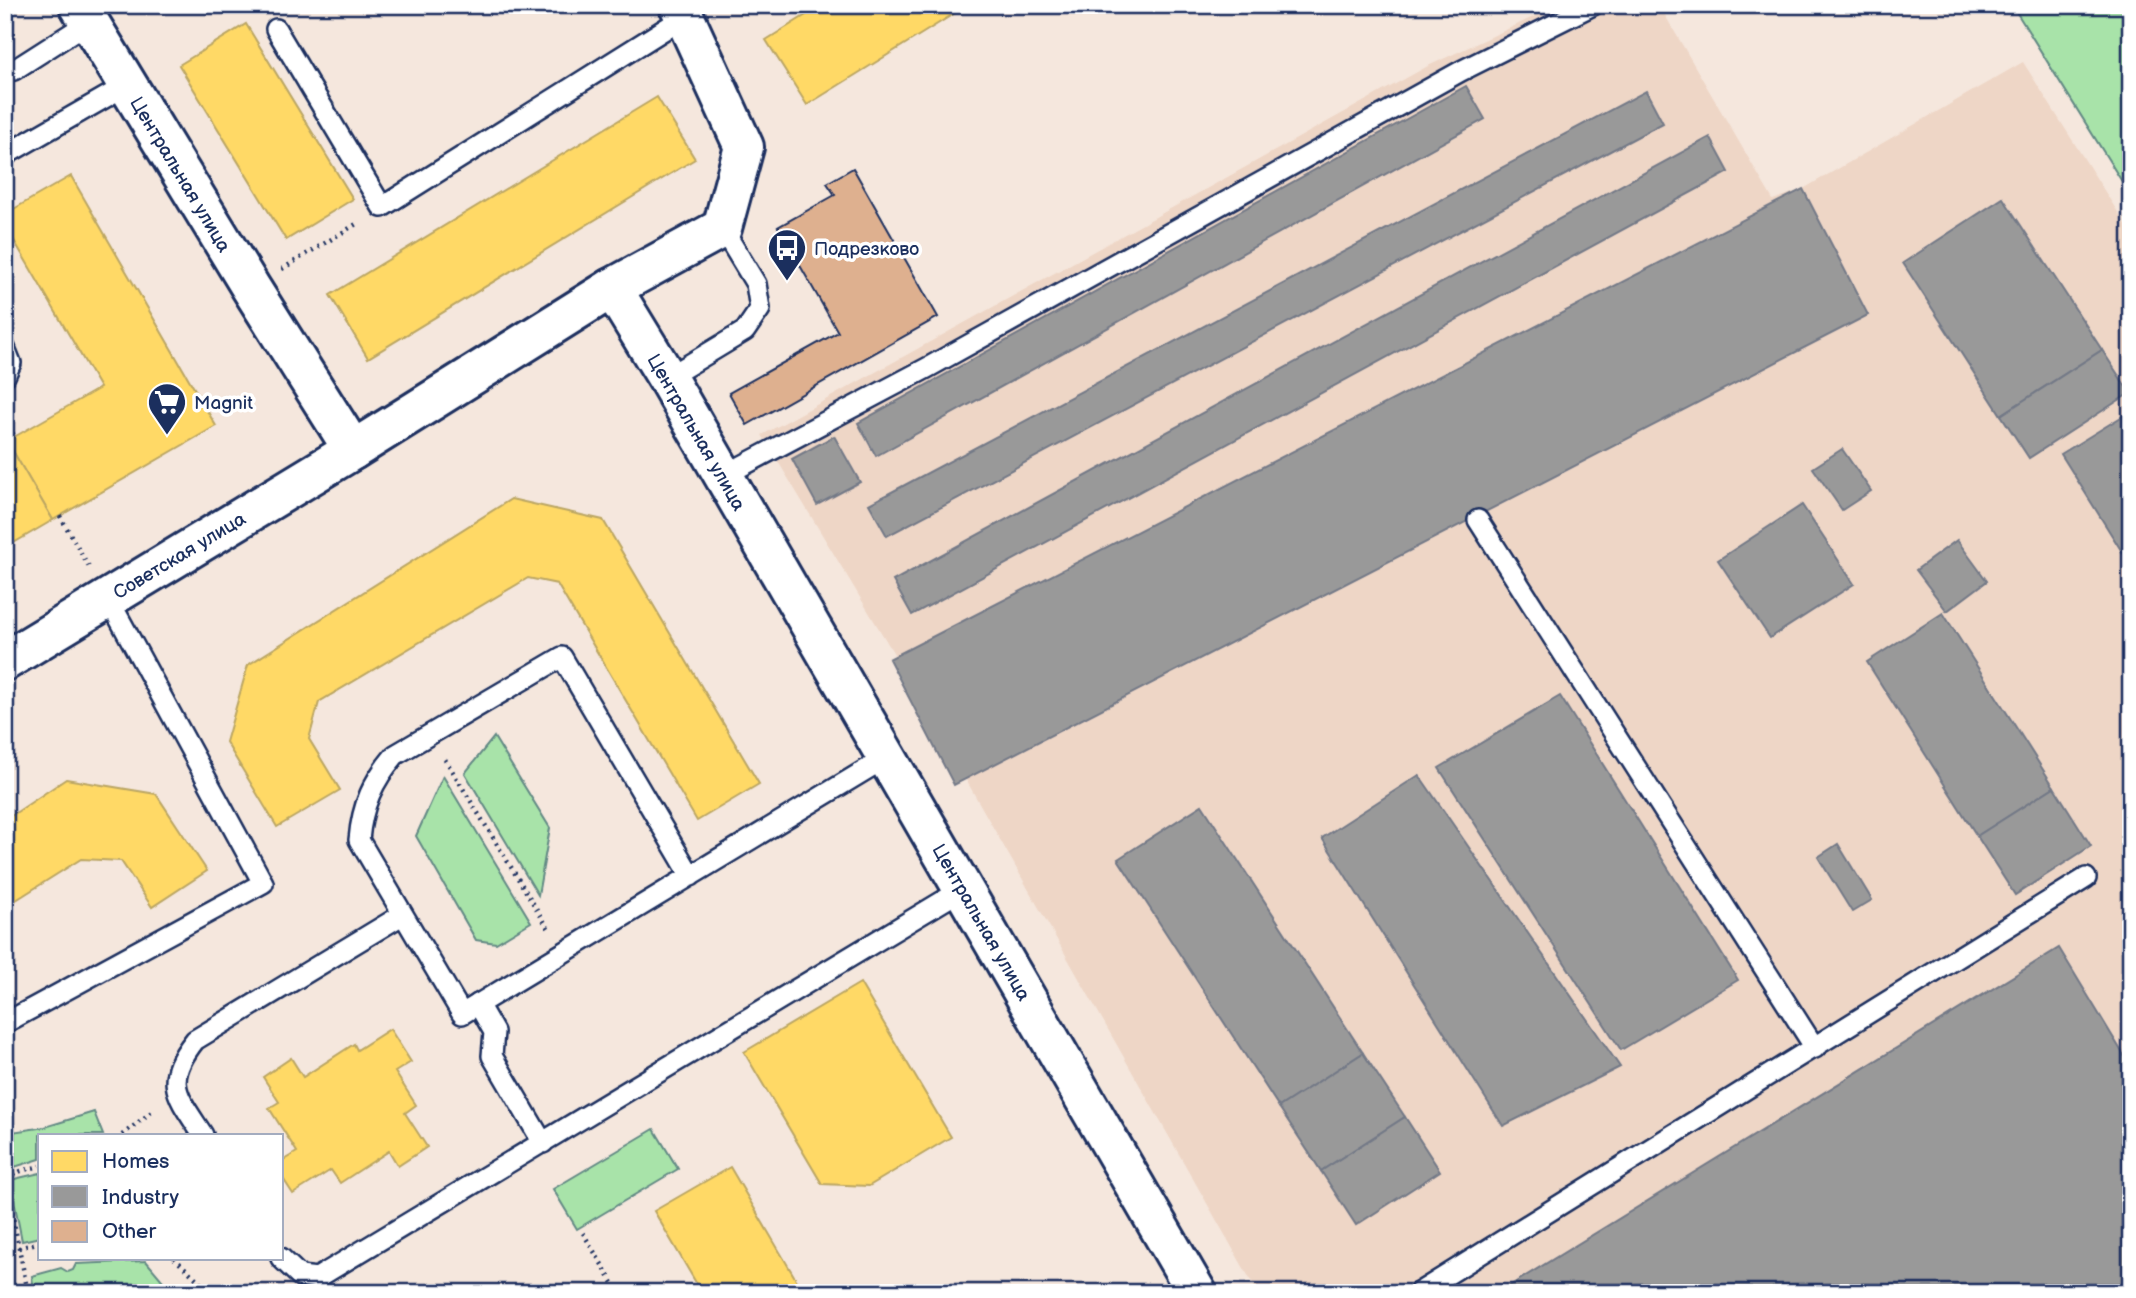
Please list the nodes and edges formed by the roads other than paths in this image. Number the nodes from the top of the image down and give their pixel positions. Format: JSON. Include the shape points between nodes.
{"nodes":[{"id":1,"x":1593,"y":5,"type":"edge"},
{"id":2,"x":687,"y":9,"type":"edge"},
{"id":3,"x":84,"y":14,"type":"edge"},
{"id":4,"x":276,"y":29,"type":"dead end"},
{"id":5,"x":5,"y":71,"type":"edge"},
{"id":6,"x":127,"y":85,"type":"junction"},
{"id":7,"x":5,"y":155,"type":"edge"},
{"id":8,"x":722,"y":228,"type":"junction"},
{"id":9,"x":612,"y":288,"type":"junction"},
{"id":10,"x":5,"y":348,"type":"edge"},
{"id":11,"x":5,"y":376,"type":"edge"},
{"id":12,"x":667,"y":378,"type":"junction"},
{"id":13,"x":353,"y":450,"type":"junction"},
{"id":14,"x":723,"y":476,"type":"junction"},
{"id":15,"x":1478,"y":520,"type":"dead end"},
{"id":16,"x":108,"y":598,"type":"junction"},
{"id":17,"x":5,"y":661,"type":"edge"},
{"id":18,"x":887,"y":757,"type":"junction"},
{"id":19,"x":691,"y":876,"type":"junction"},
{"id":20,"x":2086,"y":878,"type":"dead end"},
{"id":21,"x":963,"y":889,"type":"junction"},
{"id":22,"x":402,"y":915,"type":"junction"},
{"id":23,"x":478,"y":1004,"type":"junction"},
{"id":24,"x":5,"y":1023,"type":"edge"},
{"id":25,"x":1815,"y":1048,"type":"junction"},
{"id":26,"x":202,"y":1134,"type":"edge"},
{"id":27,"x":543,"y":1143,"type":"junction"},
{"id":28,"x":283,"y":1260,"type":"edge"},
{"id":29,"x":1184,"y":1286,"type":"edge"},
{"id":30,"x":1418,"y":1293,"type":"edge"}],
"edges":[{"from":1,"to":14,"type":"lane","via":[[1461,71]]},
{"from":2,"to":4,"type":"lane","via":[[382,207]]},
{"from":2,"to":8,"type":"street","via":[[744,147]]},
{"from":3,"to":5,"type":"lane","via":[[14,71]]},
{"from":3,"to":6,"type":"street","name":"Центральная улица"},
{"from":6,"to":7,"type":"lane"},
{"from":6,"to":13,"type":"street","name":"Центральная улица"},
{"from":8,"to":9,"type":"street"},
{"from":8,"to":12,"type":"lane","via":[[756,284],[760,309],[745,331]]},
{"from":9,"to":12,"type":"street","name":"Центральная улица"},
{"from":9,"to":13,"type":"street"},
{"from":10,"to":11,"type":"lane","via":[[11,363]]},
{"from":12,"to":14,"type":"street","name":"Центральная улица"},
{"from":13,"to":16,"type":"street","name":"Советская улица"},
{"from":14,"to":18,"type":"street","name":"Центральная улица"},
{"from":15,"to":25,"type":"lane"},
{"from":16,"to":17,"type":"street","name":"Советская улица"},
{"from":16,"to":24,"type":"lane","via":[[263,883]]},
{"from":18,"to":19,"type":"lane"},
{"from":18,"to":21,"type":"street","name":"Центральная улица"},
{"from":19,"to":22,"type":"lane","via":[[562,657],[395,755],[379,775],[361,818],[359,840]]},
{"from":19,"to":23,"type":"lane"},
{"from":20,"to":25,"type":"lane"},
{"from":21,"to":27,"type":"lane"},
{"from":21,"to":29,"type":"street","name":"Центральная улица"},
{"from":22,"to":23,"type":"lane","via":[[462,1014]]},
{"from":22,"to":26,"type":"lane","via":[[195,1040],[179,1060],[176,1083],[180,1099]]},
{"from":23,"to":27,"type":"lane","via":[[494,1032],[492,1056]]},
{"from":25,"to":30,"type":"lane"},
{"from":27,"to":28,"type":"lane","via":[[317,1278],[300,1276]]}]}
